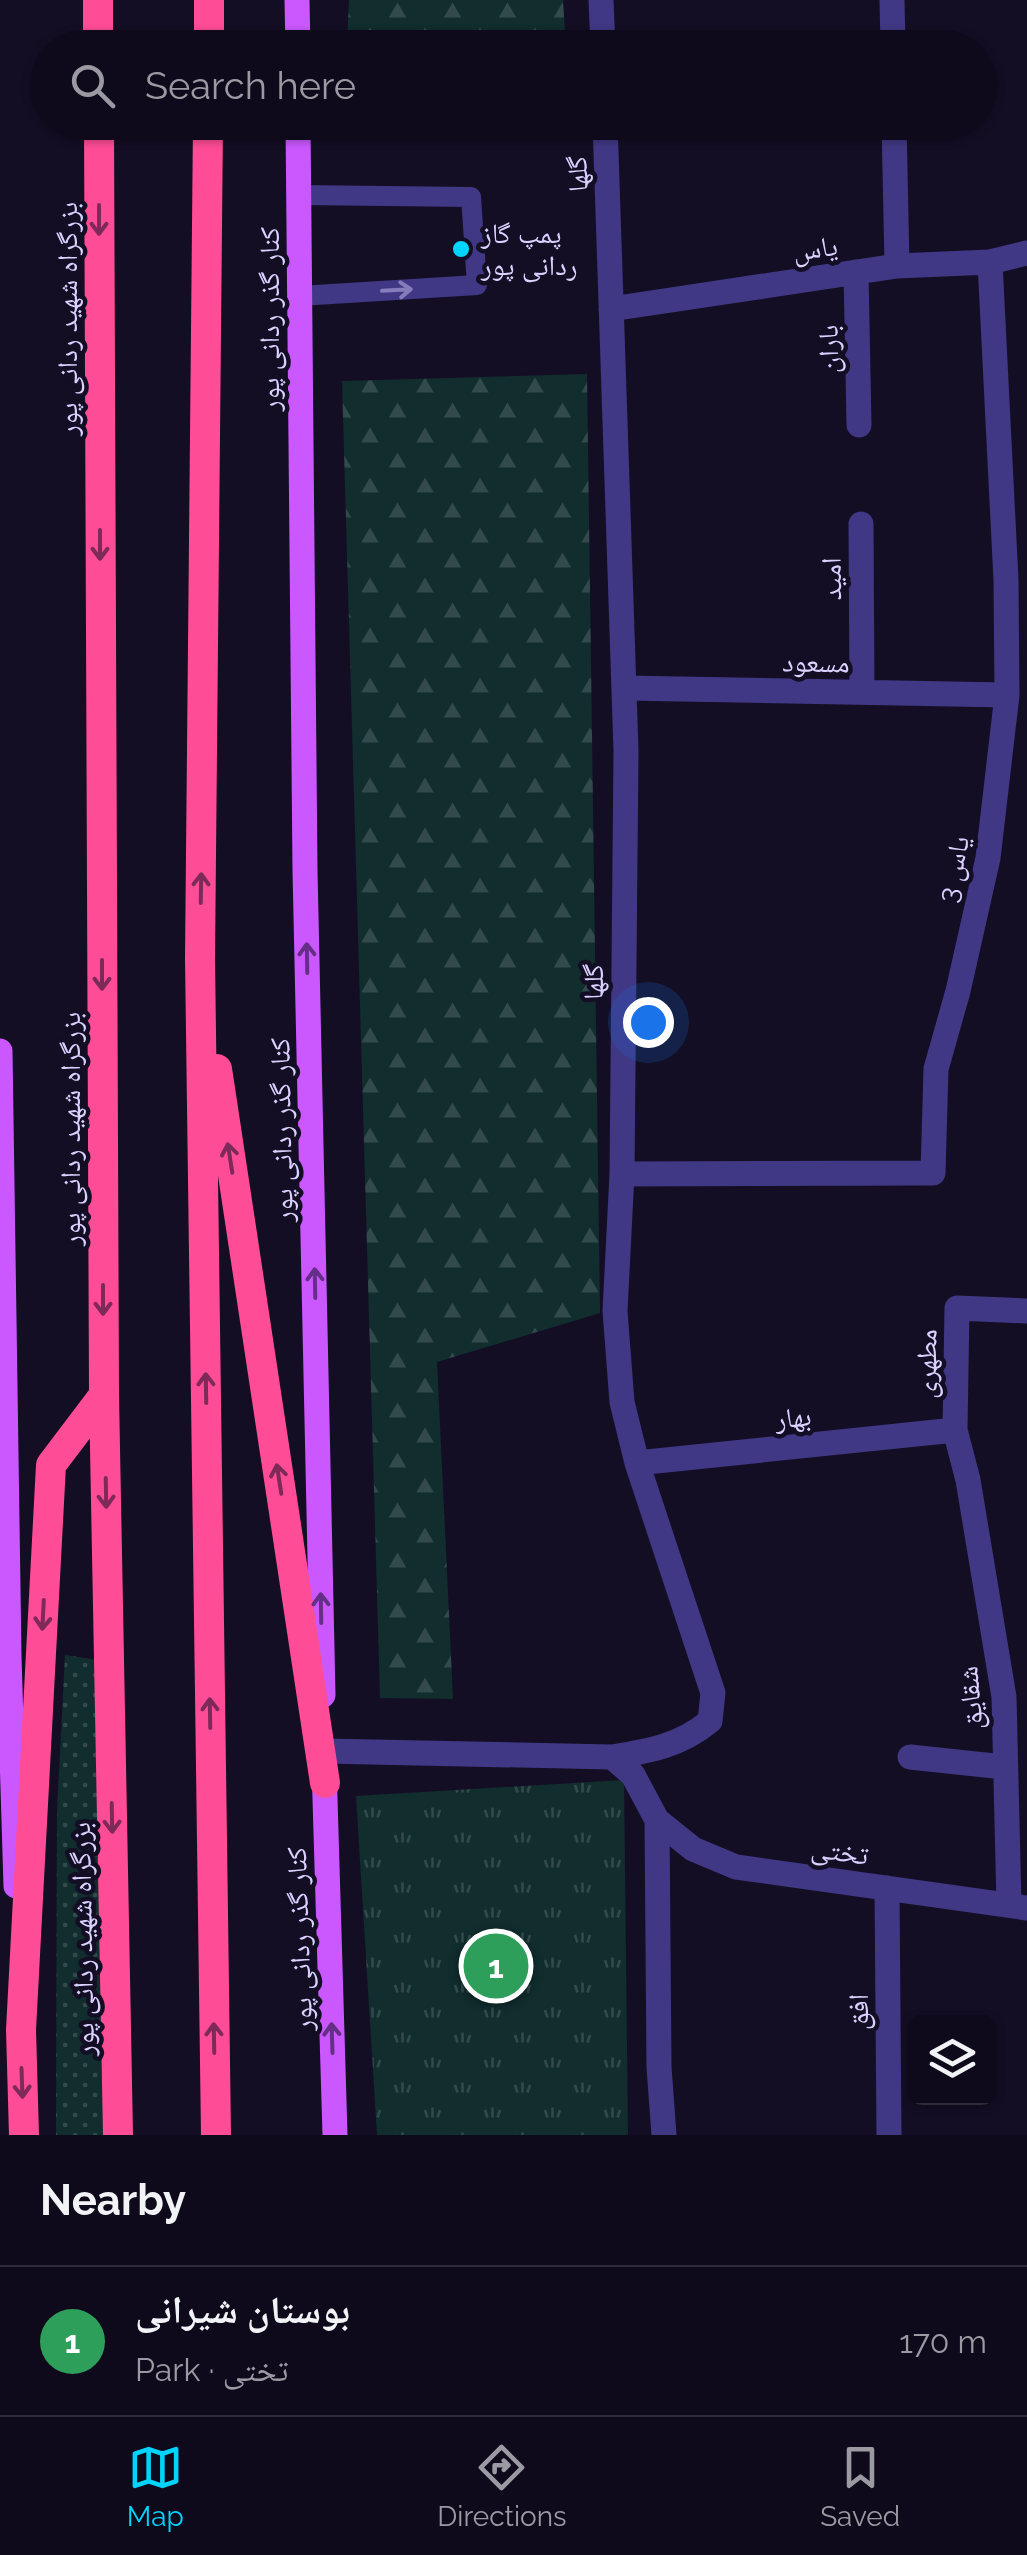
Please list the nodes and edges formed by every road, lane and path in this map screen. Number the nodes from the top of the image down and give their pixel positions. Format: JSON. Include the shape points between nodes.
{"nodes":[{"id":1,"x":98,"y":0,"type":"edge"},
{"id":2,"x":209,"y":0,"type":"edge"},
{"id":3,"x":298,"y":0,"type":"edge"},
{"id":4,"x":601,"y":0,"type":"edge"},
{"id":5,"x":892,"y":0,"type":"edge"},
{"id":6,"x":98,"y":30,"type":"edge"},
{"id":7,"x":209,"y":30,"type":"edge"},
{"id":8,"x":298,"y":30,"type":"edge"},
{"id":9,"x":602,"y":30,"type":"edge"},
{"id":10,"x":893,"y":30,"type":"edge"},
{"id":11,"x":98,"y":140,"type":"edge"},
{"id":12,"x":208,"y":140,"type":"edge"},
{"id":13,"x":298,"y":140,"type":"edge"},
{"id":14,"x":606,"y":140,"type":"edge"},
{"id":15,"x":894,"y":140,"type":"edge"},
{"id":16,"x":299,"y":195,"type":"junction"},
{"id":17,"x":1027,"y":253,"type":"edge"},
{"id":18,"x":990,"y":262,"type":"junction"},
{"id":19,"x":897,"y":266,"type":"junction"},
{"id":20,"x":856,"y":272,"type":"junction"},
{"id":21,"x":299,"y":296,"type":"junction"},
{"id":22,"x":611,"y":308,"type":"junction"},
{"id":23,"x":859,"y":425,"type":"dead end"},
{"id":24,"x":861,"y":524,"type":"dead end"},
{"id":25,"x":624,"y":688,"type":"junction"},
{"id":26,"x":862,"y":692,"type":"junction"},
{"id":27,"x":1007,"y":695,"type":"junction"},
{"id":28,"x":1015,"y":724,"type":"edge"},
{"id":29,"x":200,"y":959,"type":"junction"},
{"id":30,"x":0,"y":1051,"type":"edge"},
{"id":31,"x":622,"y":1174,"type":"junction"},
{"id":32,"x":1027,"y":1310,"type":"edge"},
{"id":33,"x":2,"y":1340,"type":"edge"},
{"id":34,"x":104,"y":1396,"type":"junction"},
{"id":35,"x":956,"y":1430,"type":"junction"},
{"id":36,"x":637,"y":1464,"type":"junction"},
{"id":37,"x":324,"y":1751,"type":"junction"},
{"id":38,"x":910,"y":1757,"type":"dead end"},
{"id":39,"x":612,"y":1758,"type":"junction"},
{"id":40,"x":1004,"y":1767,"type":"junction"},
{"id":41,"x":324,"y":1783,"type":"junction"},
{"id":42,"x":657,"y":1820,"type":"junction"},
{"id":43,"x":887,"y":1888,"type":"junction"},
{"id":44,"x":1018,"y":1907,"type":"edge"},
{"id":45,"x":21,"y":2030,"type":"junction"},
{"id":46,"x":24,"y":2135,"type":"edge"},
{"id":47,"x":118,"y":2135,"type":"edge"},
{"id":48,"x":216,"y":2135,"type":"edge"},
{"id":49,"x":334,"y":2135,"type":"edge"},
{"id":50,"x":664,"y":2135,"type":"edge"},
{"id":51,"x":890,"y":2135,"type":"edge"}],
"edges":[{"from":1,"to":6,"type":"highway"},
{"from":2,"to":7,"type":"highway"},
{"from":3,"to":8,"type":"main road"},
{"from":4,"to":9,"type":"street"},
{"from":5,"to":10,"type":"street"},
{"from":11,"to":34,"type":"highway","name":"بزرگراه شهید ردانی پور","one_way":true},
{"from":29,"to":12,"type":"highway","one_way":true},
{"from":13,"to":16,"type":"main road","name":"کنار گذر ردانی پور"},
{"from":14,"to":22,"type":"street","name":"گلها"},
{"from":15,"to":19,"type":"street"},
{"from":16,"to":21,"type":"main road","name":"کنار گذر ردانی پور"},
{"from":21,"to":16,"type":"lane","one_way":true,"via":[[478,285],[471,198]]},
{"from":17,"to":18,"type":"street","name":"یاس"},
{"from":18,"to":19,"type":"street","name":"یاس"},
{"from":18,"to":27,"type":"street","name":"یاس 3"},
{"from":19,"to":20,"type":"street","name":"یاس"},
{"from":20,"to":22,"type":"street","name":"یاس"},
{"from":20,"to":23,"type":"street","name":"باران"},
{"from":37,"to":21,"type":"main road","name":"کنار گذر ردانی پور","one_way":true},
{"from":22,"to":25,"type":"street","name":"گلها"},
{"from":24,"to":26,"type":"street","name":"امید"},
{"from":25,"to":26,"type":"street","name":"مسعود"},
{"from":25,"to":31,"type":"street","name":"گلها"},
{"from":26,"to":27,"type":"street","name":"مسعود"},
{"from":27,"to":28,"type":"street","name":"یاس 3"},
{"from":28,"to":31,"type":"street","name":"یاس 3","via":[[936,1069],[933,1173]]},
{"from":41,"to":29,"type":"highway","one_way":true},
{"from":48,"to":29,"type":"highway","one_way":true},
{"from":30,"to":33,"type":"main road"},
{"from":31,"to":36,"type":"street","name":"گلها","via":[[615,1311],[622,1402]]},
{"from":32,"to":35,"type":"street","name":"مطهری","via":[[956,1308]]},
{"from":33,"to":45,"type":"main road"},
{"from":34,"to":45,"type":"highway","one_way":true,"via":[[51,1465]]},
{"from":34,"to":47,"type":"highway","name":"بزرگراه شهید ردانی پور","one_way":true},
{"from":35,"to":36,"type":"street","name":"بهار"},
{"from":35,"to":40,"type":"street","name":"شقایق","via":[[1004,1697]]},
{"from":36,"to":39,"type":"street","name":"گلها","via":[[713,1692],[710,1722],[688,1739]]},
{"from":37,"to":39,"type":"street"},
{"from":37,"to":41,"type":"main road","name":"کنار گذر ردانی پور"},
{"from":38,"to":40,"type":"street"},
{"from":39,"to":42,"type":"street","name":"تختی","via":[[633,1776]]},
{"from":40,"to":44,"type":"street","name":"شقایق"},
{"from":49,"to":41,"type":"main road","name":"کنار گذر ردانی پور","one_way":true},
{"from":42,"to":43,"type":"street","name":"تختی","via":[[693,1849],[736,1867]]},
{"from":42,"to":50,"type":"street","name":"تختی"},
{"from":43,"to":44,"type":"street","name":"تختی"},
{"from":43,"to":51,"type":"street","name":"افق"},
{"from":45,"to":46,"type":"highway","one_way":true}]}
